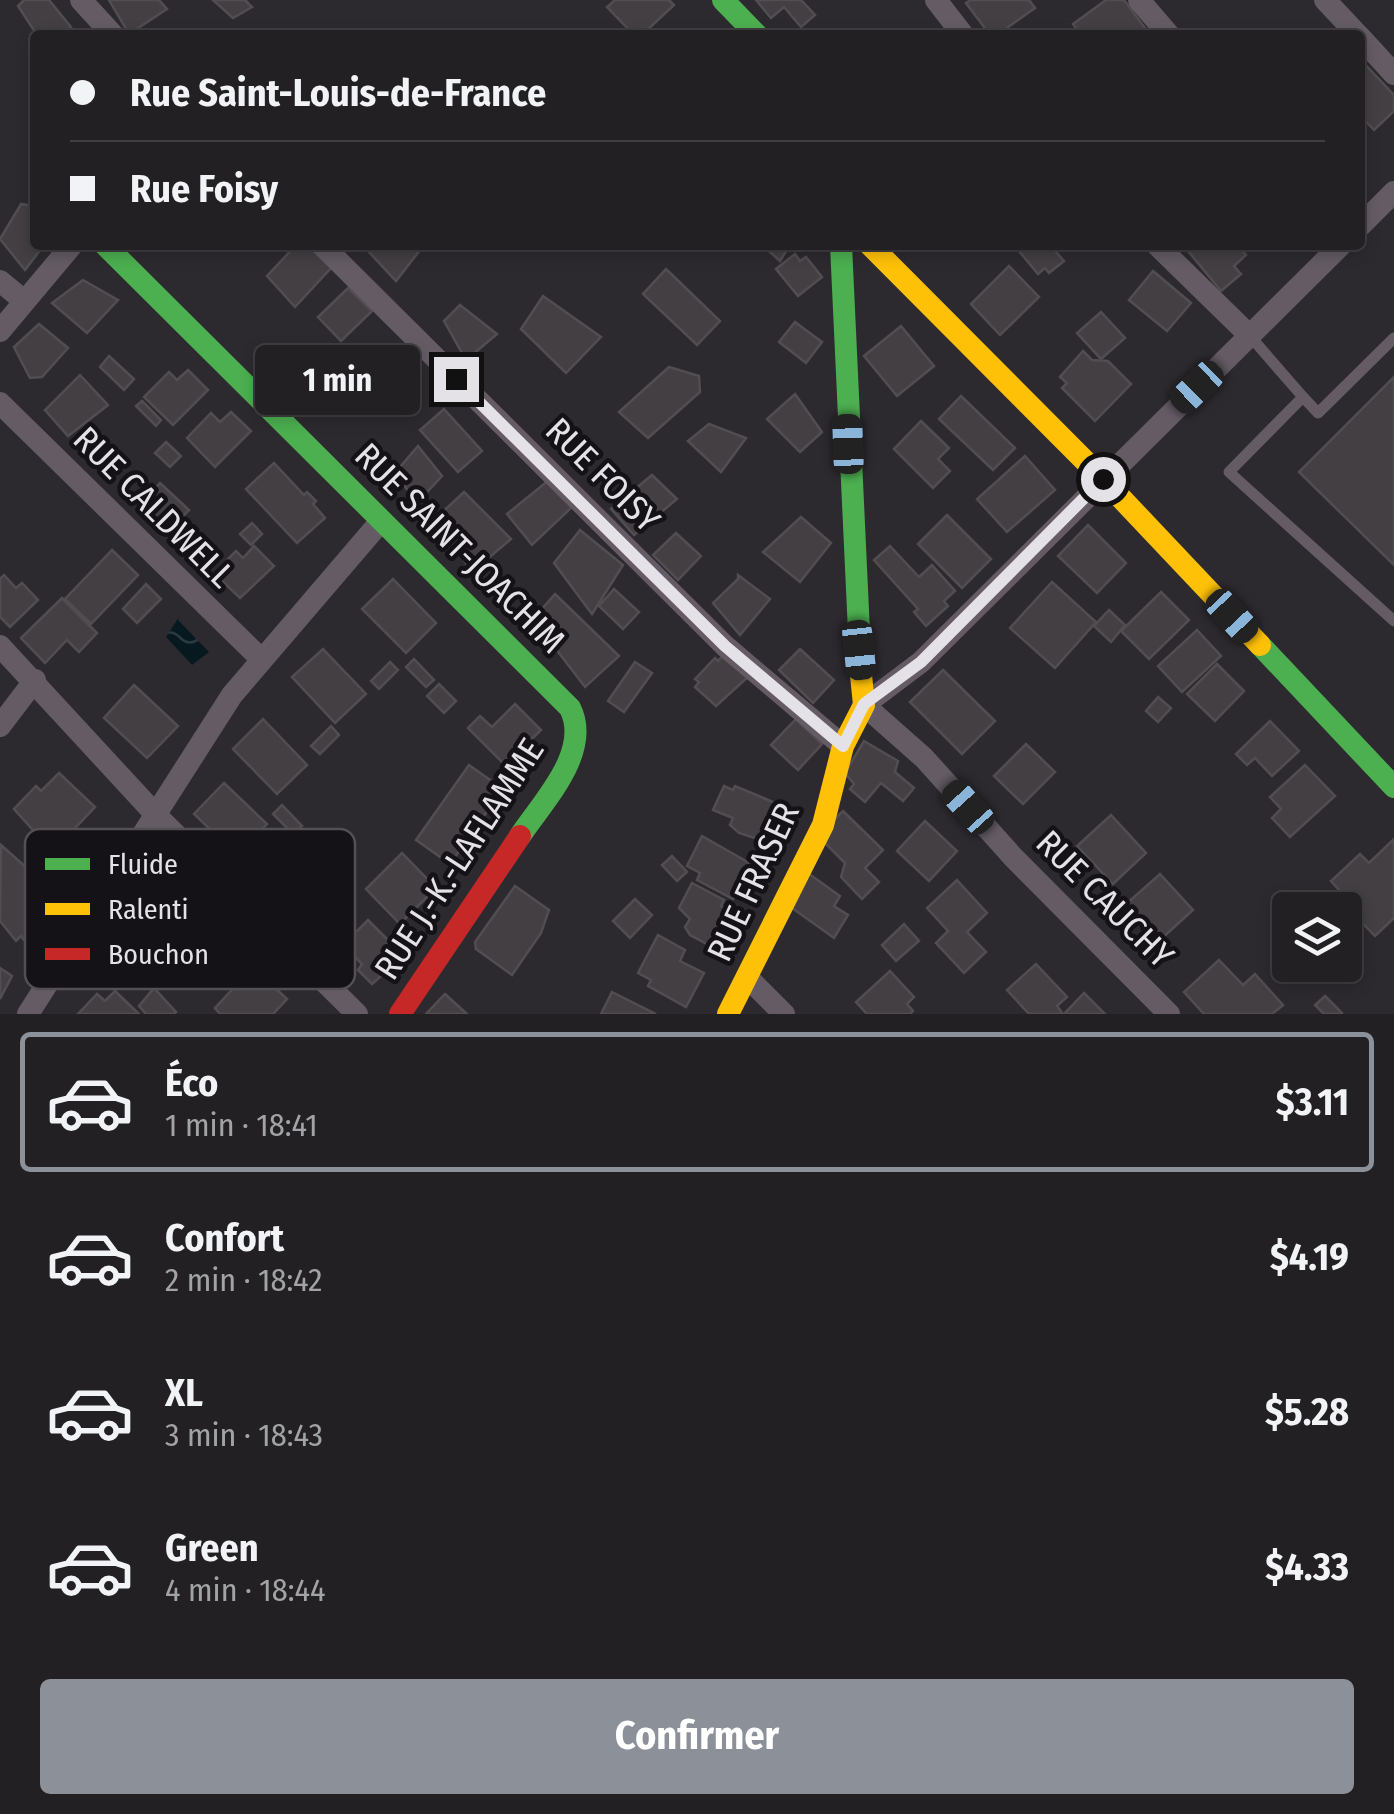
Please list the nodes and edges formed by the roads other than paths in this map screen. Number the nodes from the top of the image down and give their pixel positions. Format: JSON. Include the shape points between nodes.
{"nodes":[{"id":1,"x":81,"y":0,"type":"edge"},
{"id":2,"x":722,"y":0,"type":"edge"},
{"id":3,"x":936,"y":0,"type":"edge"},
{"id":4,"x":1139,"y":0,"type":"edge"},
{"id":5,"x":1326,"y":0,"type":"edge"},
{"id":6,"x":108,"y":30,"type":"edge"},
{"id":7,"x":751,"y":30,"type":"edge"},
{"id":8,"x":959,"y":30,"type":"edge"},
{"id":9,"x":1164,"y":30,"type":"edge"},
{"id":10,"x":1354,"y":30,"type":"edge"},
{"id":11,"x":1365,"y":43,"type":"edge"},
{"id":12,"x":1394,"y":74,"type":"edge"},
{"id":13,"x":1394,"y":192,"type":"edge"},
{"id":14,"x":1365,"y":221,"type":"edge"},
{"id":15,"x":68,"y":250,"type":"edge"},
{"id":16,"x":110,"y":250,"type":"edge"},
{"id":17,"x":327,"y":250,"type":"edge"},
{"id":18,"x":841,"y":250,"type":"edge"},
{"id":19,"x":875,"y":250,"type":"edge"},
{"id":20,"x":1162,"y":250,"type":"edge"},
{"id":21,"x":1336,"y":250,"type":"edge"},
{"id":22,"x":0,"y":281,"type":"edge"},
{"id":23,"x":24,"y":300,"type":"junction"},
{"id":24,"x":0,"y":331,"type":"edge"},
{"id":25,"x":1250,"y":336,"type":"junction"},
{"id":26,"x":1394,"y":338,"type":"edge"},
{"id":27,"x":1303,"y":397,"type":"junction"},
{"id":28,"x":0,"y":403,"type":"edge"},
{"id":29,"x":1103,"y":479,"type":"junction"},
{"id":30,"x":381,"y":521,"type":"junction"},
{"id":31,"x":1394,"y":621,"type":"edge"},
{"id":32,"x":0,"y":646,"type":"edge"},
{"id":33,"x":260,"y":660,"type":"junction"},
{"id":34,"x":36,"y":680,"type":"junction"},
{"id":35,"x":864,"y":704,"type":"junction"},
{"id":36,"x":0,"y":726,"type":"edge"},
{"id":37,"x":576,"y":740,"type":"joint"},
{"id":38,"x":843,"y":746,"type":"junction"},
{"id":39,"x":1394,"y":787,"type":"edge"},
{"id":40,"x":157,"y":816,"type":"junction"},
{"id":41,"x":149,"y":829,"type":"edge"},
{"id":42,"x":170,"y":829,"type":"edge"},
{"id":43,"x":747,"y":978,"type":"junction"},
{"id":44,"x":44,"y":989,"type":"edge"},
{"id":45,"x":331,"y":989,"type":"edge"},
{"id":46,"x":28,"y":1014,"type":"edge"},
{"id":47,"x":356,"y":1014,"type":"edge"},
{"id":48,"x":400,"y":1014,"type":"edge"},
{"id":49,"x":728,"y":1014,"type":"edge"},
{"id":50,"x":784,"y":1014,"type":"edge"},
{"id":51,"x":1170,"y":1014,"type":"edge"}],
"edges":[{"from":1,"to":6,"type":"street"},
{"from":2,"to":7,"type":"street"},
{"from":3,"to":8,"type":"street"},
{"from":4,"to":9,"type":"street"},
{"from":5,"to":10,"type":"street"},
{"from":11,"to":12,"type":"street"},
{"from":13,"to":14,"type":"street"},
{"from":15,"to":23,"type":"street"},
{"from":16,"to":30,"type":"street","name":"RUE SAINT-JOACHIM"},
{"from":17,"to":38,"type":"street","name":"RUE FOISY","via":[[725,646]]},
{"from":18,"to":35,"type":"street"},
{"from":19,"to":29,"type":"street"},
{"from":20,"to":25,"type":"street"},
{"from":21,"to":25,"type":"street"},
{"from":22,"to":23,"type":"street"},
{"from":23,"to":24,"type":"street"},
{"from":25,"to":27,"type":"lane"},
{"from":25,"to":29,"type":"street"},
{"from":26,"to":27,"type":"lane","via":[[1318,413]]},
{"from":27,"to":31,"type":"lane","via":[[1228,472]]},
{"from":28,"to":33,"type":"street","name":"RUE CALDWELL"},
{"from":29,"to":35,"type":"street","via":[[921,662]]},
{"from":29,"to":39,"type":"street"},
{"from":30,"to":33,"type":"street"},
{"from":30,"to":37,"type":"street","name":"RUE SAINT-JOACHIM","via":[[570,708]]},
{"from":32,"to":34,"type":"street"},
{"from":33,"to":40,"type":"street"},
{"from":34,"to":36,"type":"street"},
{"from":34,"to":40,"type":"street"},
{"from":35,"to":38,"type":"street","name":"RUE FRASER"},
{"from":35,"to":51,"type":"street","name":"RUE CAUCHY"},
{"from":37,"to":48,"type":"street","name":"RUE J.-K.-LAFLAMME","via":[[570,761]]},
{"from":38,"to":43,"type":"street","name":"RUE FRASER","via":[[823,825]]},
{"from":40,"to":41,"type":"street"},
{"from":40,"to":42,"type":"street"},
{"from":43,"to":49,"type":"street","name":"RUE FRASER"},
{"from":43,"to":50,"type":"street"},
{"from":44,"to":46,"type":"street"},
{"from":45,"to":47,"type":"street"}]}
